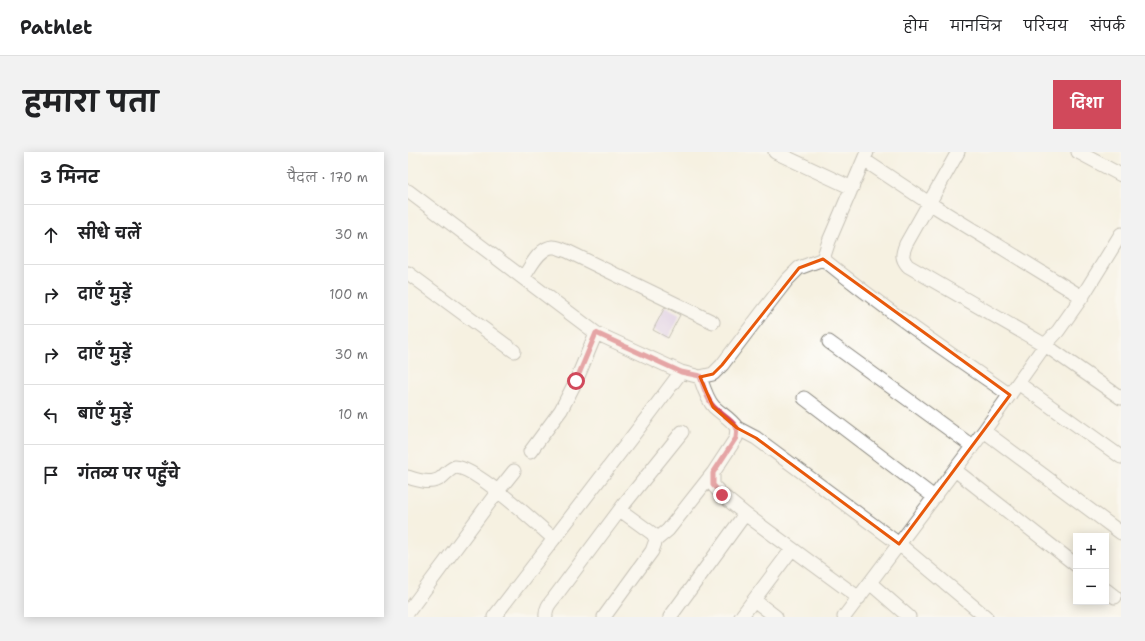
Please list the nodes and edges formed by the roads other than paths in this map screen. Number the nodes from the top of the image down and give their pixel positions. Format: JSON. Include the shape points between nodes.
{"nodes":[{"id":1,"x":775,"y":152,"type":"edge"},
{"id":2,"x":958,"y":152,"type":"edge"},
{"id":3,"x":1078,"y":152,"type":"edge"},
{"id":4,"x":865,"y":156,"type":"edge"},
{"id":5,"x":1121,"y":175,"type":"edge"},
{"id":6,"x":852,"y":188,"type":"junction"},
{"id":7,"x":408,"y":191,"type":"edge"},
{"id":8,"x":929,"y":204,"type":"junction"},
{"id":9,"x":1121,"y":234,"type":"edge"},
{"id":10,"x":823,"y":259,"type":"junction"},
{"id":11,"x":408,"y":273,"type":"edge"},
{"id":12,"x":523,"y":278,"type":"junction"},
{"id":13,"x":1082,"y":297,"type":"junction"},
{"id":14,"x":713,"y":322,"type":"dead end"},
{"id":15,"x":596,"y":333,"type":"junction"},
{"id":16,"x":829,"y":342,"type":"dead end"},
{"id":17,"x":1045,"y":344,"type":"junction"},
{"id":18,"x":514,"y":351,"type":"dead end"},
{"id":19,"x":681,"y":372,"type":"junction"},
{"id":20,"x":700,"y":376,"type":"junction"},
{"id":21,"x":1018,"y":383,"type":"junction"},
{"id":22,"x":1010,"y":394,"type":"junction"},
{"id":23,"x":804,"y":398,"type":"dead end"},
{"id":24,"x":1121,"y":398,"type":"edge"},
{"id":25,"x":737,"y":428,"type":"junction"},
{"id":26,"x":984,"y":431,"type":"junction"},
{"id":27,"x":682,"y":432,"type":"dead end"},
{"id":28,"x":972,"y":446,"type":"junction"},
{"id":29,"x":530,"y":452,"type":"dead end"},
{"id":30,"x":1121,"y":457,"type":"edge"},
{"id":31,"x":955,"y":470,"type":"junction"},
{"id":32,"x":514,"y":471,"type":"dead end"},
{"id":33,"x":713,"y":473,"type":"junction"},
{"id":34,"x":408,"y":478,"type":"edge"},
{"id":35,"x":498,"y":491,"type":"junction"},
{"id":36,"x":934,"y":497,"type":"junction"},
{"id":37,"x":620,"y":510,"type":"junction"},
{"id":38,"x":745,"y":514,"type":"junction"},
{"id":39,"x":1121,"y":533,"type":"edge"},
{"id":40,"x":554,"y":539,"type":"junction"},
{"id":41,"x":656,"y":540,"type":"junction"},
{"id":42,"x":899,"y":544,"type":"junction"},
{"id":43,"x":792,"y":549,"type":"junction"},
{"id":44,"x":1073,"y":563,"type":"edge"},
{"id":45,"x":870,"y":583,"type":"junction"},
{"id":46,"x":859,"y":598,"type":"junction"},
{"id":47,"x":754,"y":600,"type":"junction"},
{"id":48,"x":408,"y":612,"type":"edge"},
{"id":49,"x":494,"y":617,"type":"edge"},
{"id":50,"x":546,"y":617,"type":"edge"},
{"id":51,"x":604,"y":617,"type":"edge"},
{"id":52,"x":670,"y":617,"type":"edge"},
{"id":53,"x":741,"y":617,"type":"edge"},
{"id":54,"x":776,"y":617,"type":"edge"},
{"id":55,"x":844,"y":617,"type":"edge"},
{"id":56,"x":909,"y":617,"type":"edge"},
{"id":57,"x":986,"y":617,"type":"edge"}],
"edges":[{"from":1,"to":6,"type":"street"},
{"from":2,"to":8,"type":"street"},
{"from":3,"to":5,"type":"street"},
{"from":4,"to":6,"type":"street"},
{"from":4,"to":8,"type":"street"},
{"from":6,"to":10,"type":"street"},
{"from":7,"to":12,"type":"street"},
{"from":8,"to":13,"type":"street"},
{"from":8,"to":17,"type":"street","via":[[902,253],[903,260],[908,266]]},
{"from":9,"to":13,"type":"street"},
{"from":10,"to":20,"type":"street","via":[[799,268],[722,365],[713,374]]},
{"from":10,"to":22,"type":"street","via":[[853,284]]},
{"from":11,"to":18,"type":"street"},
{"from":12,"to":14,"type":"street","via":[[541,252],[554,247]]},
{"from":12,"to":15,"type":"street"},
{"from":13,"to":17,"type":"street","via":[[1058,331]]},
{"from":15,"to":19,"type":"street"},
{"from":15,"to":29,"type":"street","via":[[561,410]]},
{"from":16,"to":28,"type":"street"},
{"from":17,"to":21,"type":"street"},
{"from":17,"to":24,"type":"street"},
{"from":19,"to":20,"type":"street"},
{"from":19,"to":40,"type":"street"},
{"from":20,"to":25,"type":"street","via":[[713,407],[731,419]]},
{"from":21,"to":22,"type":"street"},
{"from":21,"to":30,"type":"street"},
{"from":22,"to":26,"type":"street"},
{"from":23,"to":36,"type":"street"},
{"from":25,"to":33,"type":"street","via":[[736,438]]},
{"from":25,"to":42,"type":"street","via":[[756,438]]},
{"from":26,"to":28,"type":"street"},
{"from":26,"to":39,"type":"street"},
{"from":27,"to":37,"type":"street"},
{"from":28,"to":31,"type":"street"},
{"from":31,"to":36,"type":"street"},
{"from":31,"to":44,"type":"street"},
{"from":32,"to":35,"type":"street"},
{"from":33,"to":38,"type":"street","via":[[713,485]]},
{"from":33,"to":41,"type":"street","via":[[668,530]]},
{"from":34,"to":35,"type":"street","via":[[435,481],[451,468],[458,467]]},
{"from":35,"to":40,"type":"street"},
{"from":35,"to":48,"type":"street"},
{"from":36,"to":42,"type":"street"},
{"from":37,"to":41,"type":"street","via":[[652,534]]},
{"from":37,"to":50,"type":"street","via":[[548,605]]},
{"from":38,"to":43,"type":"street"},
{"from":38,"to":52,"type":"street"},
{"from":40,"to":49,"type":"street"},
{"from":41,"to":51,"type":"street","via":[[652,551]]},
{"from":42,"to":45,"type":"street"},
{"from":42,"to":57,"type":"street"},
{"from":43,"to":46,"type":"street"},
{"from":43,"to":47,"type":"street"},
{"from":45,"to":46,"type":"street"},
{"from":45,"to":56,"type":"street"},
{"from":46,"to":55,"type":"street"},
{"from":47,"to":53,"type":"street"},
{"from":47,"to":54,"type":"street"}]}
